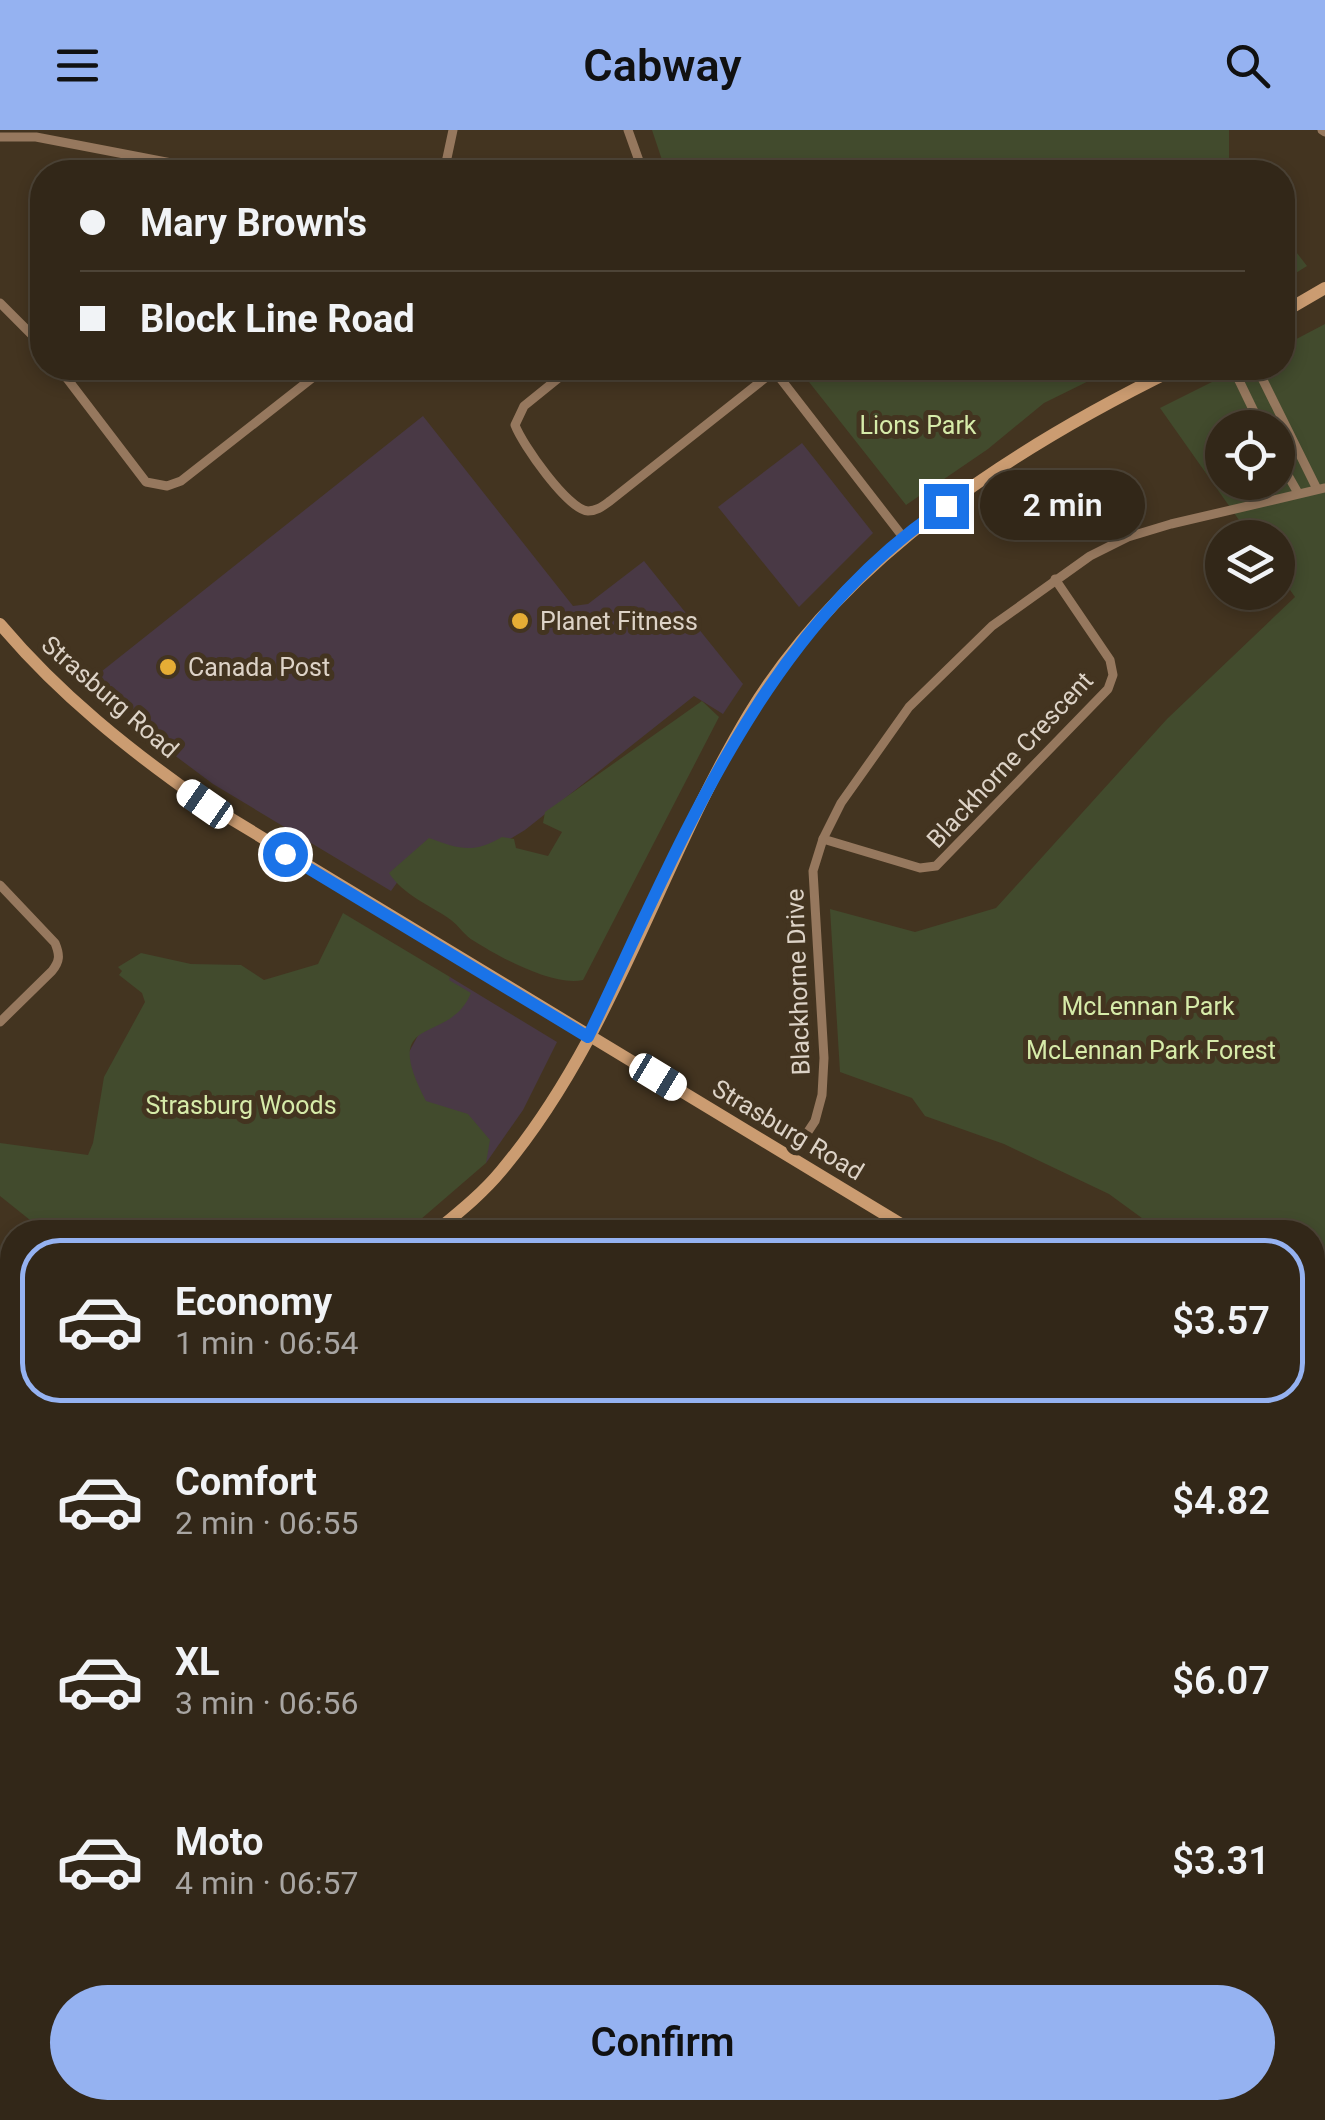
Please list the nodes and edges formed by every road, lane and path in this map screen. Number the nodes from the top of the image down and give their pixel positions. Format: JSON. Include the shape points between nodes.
{"nodes":[{"id":1,"x":453,"y":130,"type":"edge"},
{"id":2,"x":628,"y":130,"type":"edge"},
{"id":3,"x":0,"y":137,"type":"edge"},
{"id":4,"x":145,"y":160,"type":"edge"},
{"id":5,"x":447,"y":160,"type":"edge"},
{"id":6,"x":639,"y":160,"type":"edge"},
{"id":7,"x":1325,"y":288,"type":"edge"},
{"id":8,"x":0,"y":303,"type":"edge"},
{"id":9,"x":1295,"y":305,"type":"edge"},
{"id":10,"x":30,"y":333,"type":"edge"},
{"id":11,"x":69,"y":380,"type":"edge"},
{"id":12,"x":310,"y":380,"type":"edge"},
{"id":13,"x":557,"y":380,"type":"edge"},
{"id":14,"x":759,"y":380,"type":"edge"},
{"id":15,"x":782,"y":380,"type":"edge"},
{"id":16,"x":1155,"y":380,"type":"edge"},
{"id":17,"x":1239,"y":380,"type":"edge"},
{"id":18,"x":1263,"y":380,"type":"edge"},
{"id":19,"x":1253,"y":410,"type":"edge"},
{"id":20,"x":1295,"y":489,"type":"edge"},
{"id":21,"x":1321,"y":489,"type":"edge"},
{"id":22,"x":1298,"y":494,"type":"junction"},
{"id":23,"x":904,"y":537,"type":"junction"},
{"id":24,"x":1055,"y":579,"type":"junction"},
{"id":25,"x":0,"y":624,"type":"edge"},
{"id":26,"x":824,"y":839,"type":"junction"},
{"id":27,"x":0,"y":885,"type":"edge"},
{"id":28,"x":0,"y":1022,"type":"edge"},
{"id":29,"x":588,"y":1037,"type":"junction"},
{"id":30,"x":792,"y":1156,"type":"junction"},
{"id":31,"x":448,"y":1220,"type":"edge"},
{"id":32,"x":895,"y":1220,"type":"edge"}],
"edges":[{"from":1,"to":5,"type":"street"},
{"from":2,"to":6,"type":"street"},
{"from":3,"to":4,"type":"street","via":[[36,136]]},
{"from":7,"to":9,"type":"street"},
{"from":8,"to":10,"type":"street"},
{"from":11,"to":12,"type":"street","via":[[146,482],[167,486]]},
{"from":13,"to":14,"type":"street","via":[[524,406],[515,425],[566,496],[587,511],[610,501]]},
{"from":15,"to":23,"type":"street"},
{"from":16,"to":23,"type":"street","via":[[1059,429]]},
{"from":17,"to":19,"type":"street"},
{"from":18,"to":21,"type":"street"},
{"from":20,"to":22,"type":"street"},
{"from":21,"to":22,"type":"street","name":"Blackhorne Drive"},
{"from":22,"to":24,"type":"street","name":"Blackhorne Drive","via":[[1128,537]]},
{"from":23,"to":29,"type":"street","via":[[779,669],[750,713]]},
{"from":24,"to":26,"type":"street","name":"Blackhorne Drive","via":[[992,626],[909,707],[863,767]]},
{"from":24,"to":26,"type":"street","name":"Blackhorne Crescent","via":[[1110,660],[1108,688],[936,866],[910,866]]},
{"from":25,"to":29,"type":"street","name":"Strasburg Road","via":[[76,702],[174,782]]},
{"from":26,"to":30,"type":"street","name":"Blackhorne Drive","via":[[813,871],[822,1095],[815,1121]]},
{"from":27,"to":28,"type":"street","via":[[60,953],[52,971]]},
{"from":29,"to":30,"type":"street","name":"Strasburg Road"},
{"from":29,"to":31,"type":"street","via":[[500,1172]]},
{"from":30,"to":32,"type":"street","name":"Strasburg Road"}]}
